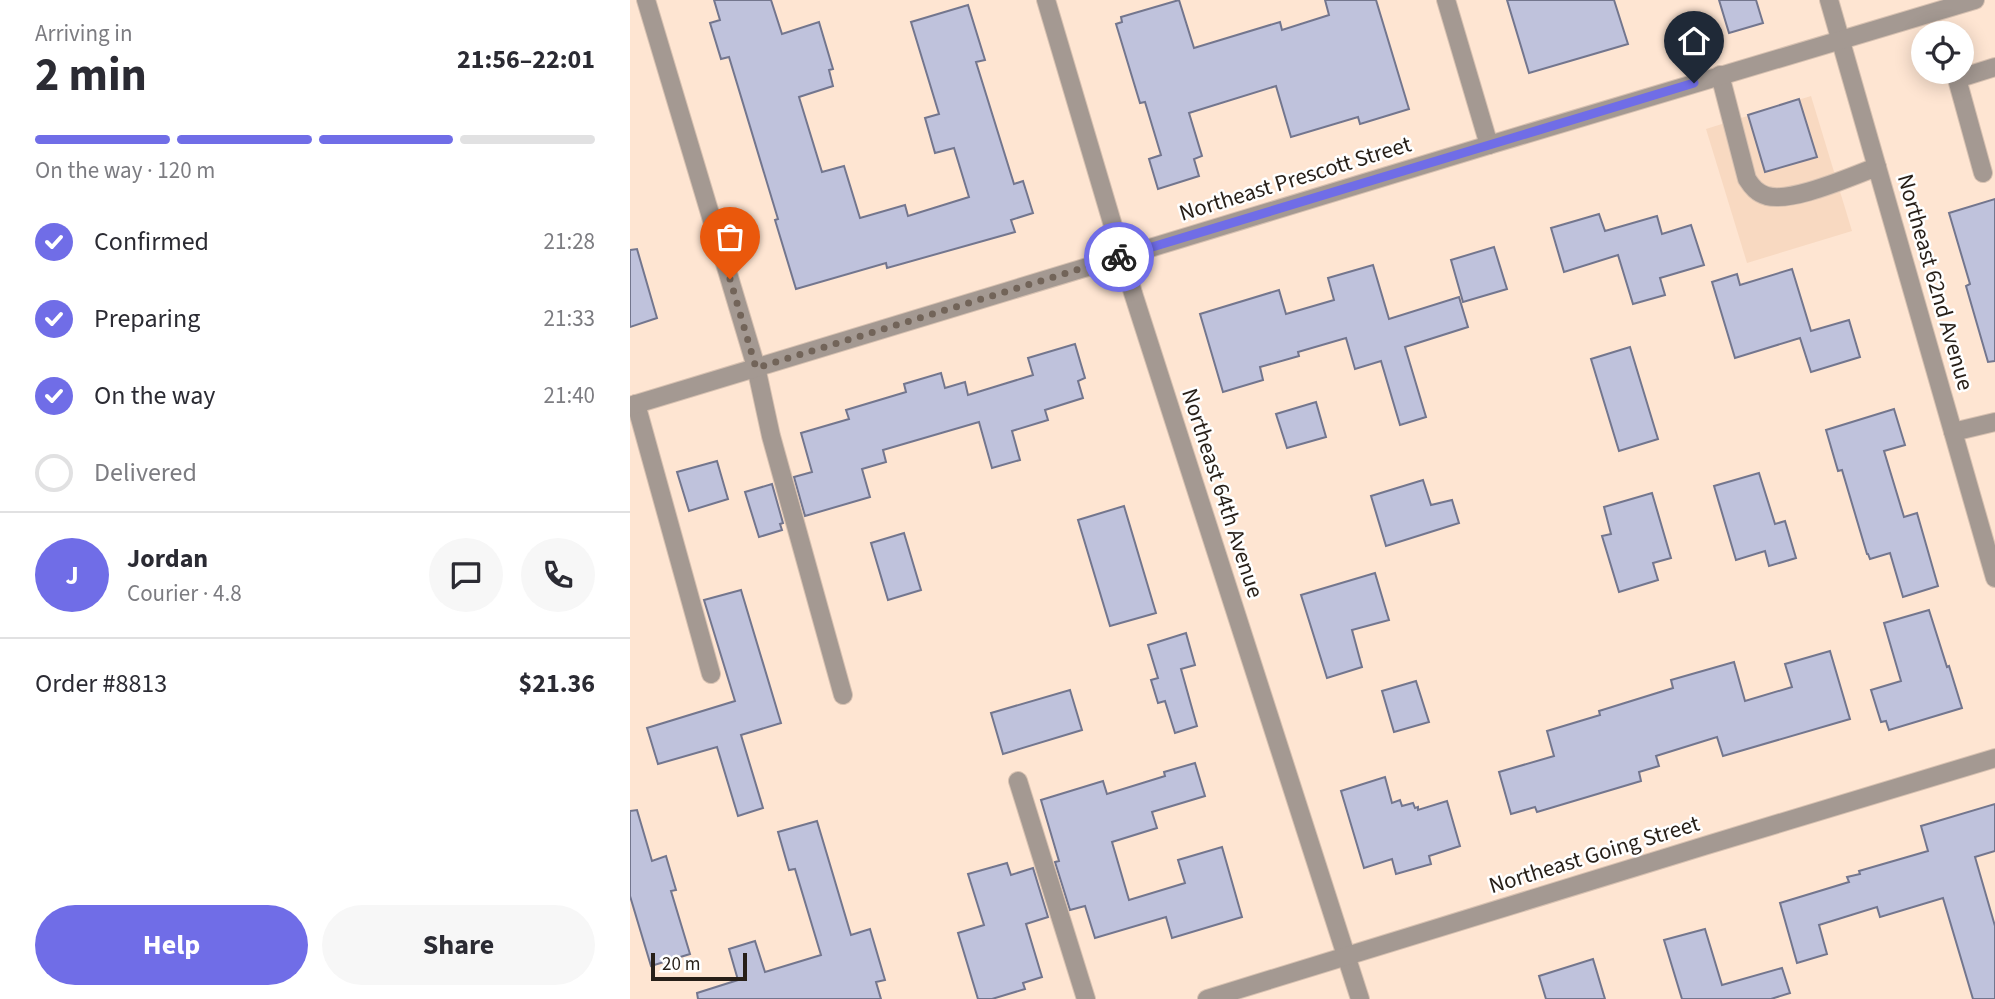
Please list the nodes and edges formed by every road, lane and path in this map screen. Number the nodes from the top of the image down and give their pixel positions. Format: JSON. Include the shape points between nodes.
{"nodes":[{"id":1,"x":646,"y":0,"type":"edge"},
{"id":2,"x":1046,"y":0,"type":"edge"},
{"id":3,"x":1446,"y":0,"type":"edge"},
{"id":4,"x":1829,"y":0,"type":"edge"},
{"id":5,"x":1975,"y":0,"type":"edge"},
{"id":6,"x":1841,"y":39,"type":"junction"},
{"id":7,"x":1995,"y":67,"type":"edge"},
{"id":8,"x":1720,"y":75,"type":"junction"},
{"id":9,"x":1489,"y":145,"type":"junction"},
{"id":10,"x":1877,"y":167,"type":"junction"},
{"id":11,"x":1983,"y":173,"type":"dead end"},
{"id":12,"x":1122,"y":256,"type":"junction"},
{"id":13,"x":756,"y":368,"type":"junction"},
{"id":14,"x":633,"y":405,"type":"edge"},
{"id":15,"x":1995,"y":422,"type":"edge"},
{"id":16,"x":1953,"y":432,"type":"junction"},
{"id":17,"x":1995,"y":578,"type":"edge"},
{"id":18,"x":711,"y":674,"type":"dead end"},
{"id":19,"x":843,"y":695,"type":"dead end"},
{"id":20,"x":1995,"y":758,"type":"edge"},
{"id":21,"x":1018,"y":781,"type":"dead end"},
{"id":22,"x":1347,"y":956,"type":"junction"},
{"id":23,"x":1086,"y":999,"type":"edge"},
{"id":24,"x":1207,"y":999,"type":"edge"},
{"id":25,"x":1360,"y":999,"type":"edge"}],
"edges":[{"from":1,"to":13,"type":"street"},
{"from":2,"to":12,"type":"street","name":"Northeast 64th Avenue"},
{"from":3,"to":9,"type":"street"},
{"from":4,"to":6,"type":"street","name":"Northeast 62nd Avenue"},
{"from":5,"to":6,"type":"street","name":"Northeast Prescott Street"},
{"from":6,"to":8,"type":"street","name":"Northeast Prescott Street"},
{"from":6,"to":10,"type":"street","name":"Northeast 62nd Avenue"},
{"from":7,"to":11,"type":"street","via":[[1957,79]]},
{"from":8,"to":9,"type":"street","name":"Northeast Prescott Street"},
{"from":8,"to":10,"type":"street","via":[[1747,179],[1754,190],[1769,197],[1804,194]]},
{"from":9,"to":12,"type":"street","name":"Northeast Prescott Street"},
{"from":10,"to":16,"type":"street","name":"Northeast 62nd Avenue"},
{"from":12,"to":13,"type":"street","name":"Northeast Prescott Street"},
{"from":12,"to":22,"type":"street","name":"Northeast 64th Avenue"},
{"from":13,"to":14,"type":"street","name":"Northeast Prescott Street"},
{"from":13,"to":19,"type":"street"},
{"from":14,"to":18,"type":"street"},
{"from":15,"to":16,"type":"street"},
{"from":16,"to":17,"type":"street","name":"Northeast 62nd Avenue"},
{"from":20,"to":22,"type":"street","name":"Northeast Going Street"},
{"from":21,"to":23,"type":"street"},
{"from":22,"to":24,"type":"street","name":"Northeast Going Street"},
{"from":22,"to":25,"type":"street","name":"Northeast 64th Avenue"}]}
